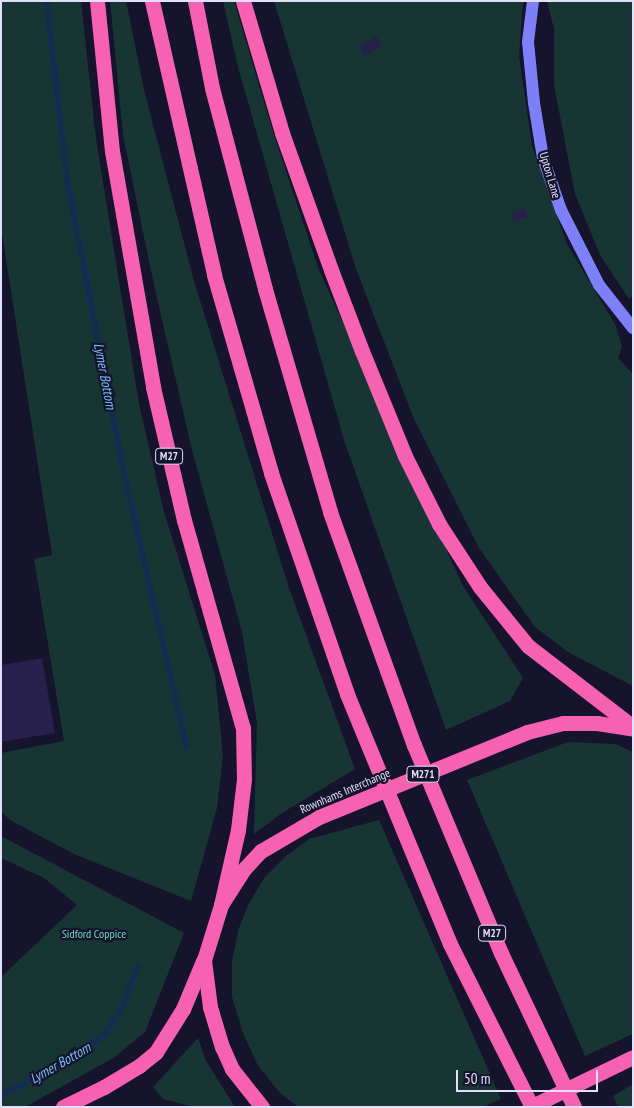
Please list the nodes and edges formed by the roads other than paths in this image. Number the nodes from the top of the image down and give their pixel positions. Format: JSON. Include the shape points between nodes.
{"nodes":[{"id":1,"x":97,"y":1,"type":"edge"},
{"id":2,"x":152,"y":1,"type":"edge"},
{"id":3,"x":195,"y":1,"type":"edge"},
{"id":4,"x":243,"y":1,"type":"edge"},
{"id":5,"x":534,"y":1,"type":"edge"},
{"id":6,"x":633,"y":328,"type":"edge"},
{"id":7,"x":633,"y":728,"type":"edge"},
{"id":8,"x":221,"y":905,"type":"junction"},
{"id":9,"x":204,"y":960,"type":"junction"},
{"id":10,"x":633,"y":1056,"type":"edge"},
{"id":11,"x":62,"y":1107,"type":"edge"},
{"id":12,"x":262,"y":1107,"type":"edge"},
{"id":13,"x":531,"y":1107,"type":"edge"},
{"id":14,"x":574,"y":1107,"type":"edge"}],
"edges":[{"from":1,"to":8,"type":"highway","number":"M27","via":[[112,151],[153,386],[184,520],[243,728],[244,779],[238,830]]},
{"from":2,"to":13,"type":"highway","via":[[214,275],[271,473],[347,694],[450,944]]},
{"from":3,"to":14,"type":"highway","number":"M27","via":[[212,88],[264,289],[330,512],[414,745],[501,953]]},
{"from":4,"to":7,"type":"highway","via":[[282,133],[338,288],[402,447],[439,524],[480,588],[528,646]]},
{"from":5,"to":6,"type":"street","name":"Upton Lane","via":[[528,42],[543,158],[561,210],[600,285]]},
{"from":7,"to":8,"type":"highway","name":"Rownhams Interchange","number":"M271","bridge":true,"via":[[597,722],[562,723],[527,732],[319,817],[261,851],[244,869]]},
{"from":8,"to":9,"type":"highway","name":"Rownhams Interchange","number":"M271"},
{"from":9,"to":11,"type":"highway","number":"M271","via":[[183,1009],[156,1052],[104,1087]]},
{"from":9,"to":12,"type":"highway","name":"Rownhams Interchange","number":"M271","via":[[210,1007],[222,1047],[232,1069]]},
{"from":10,"to":13,"type":"highway","bridge":true}]}
